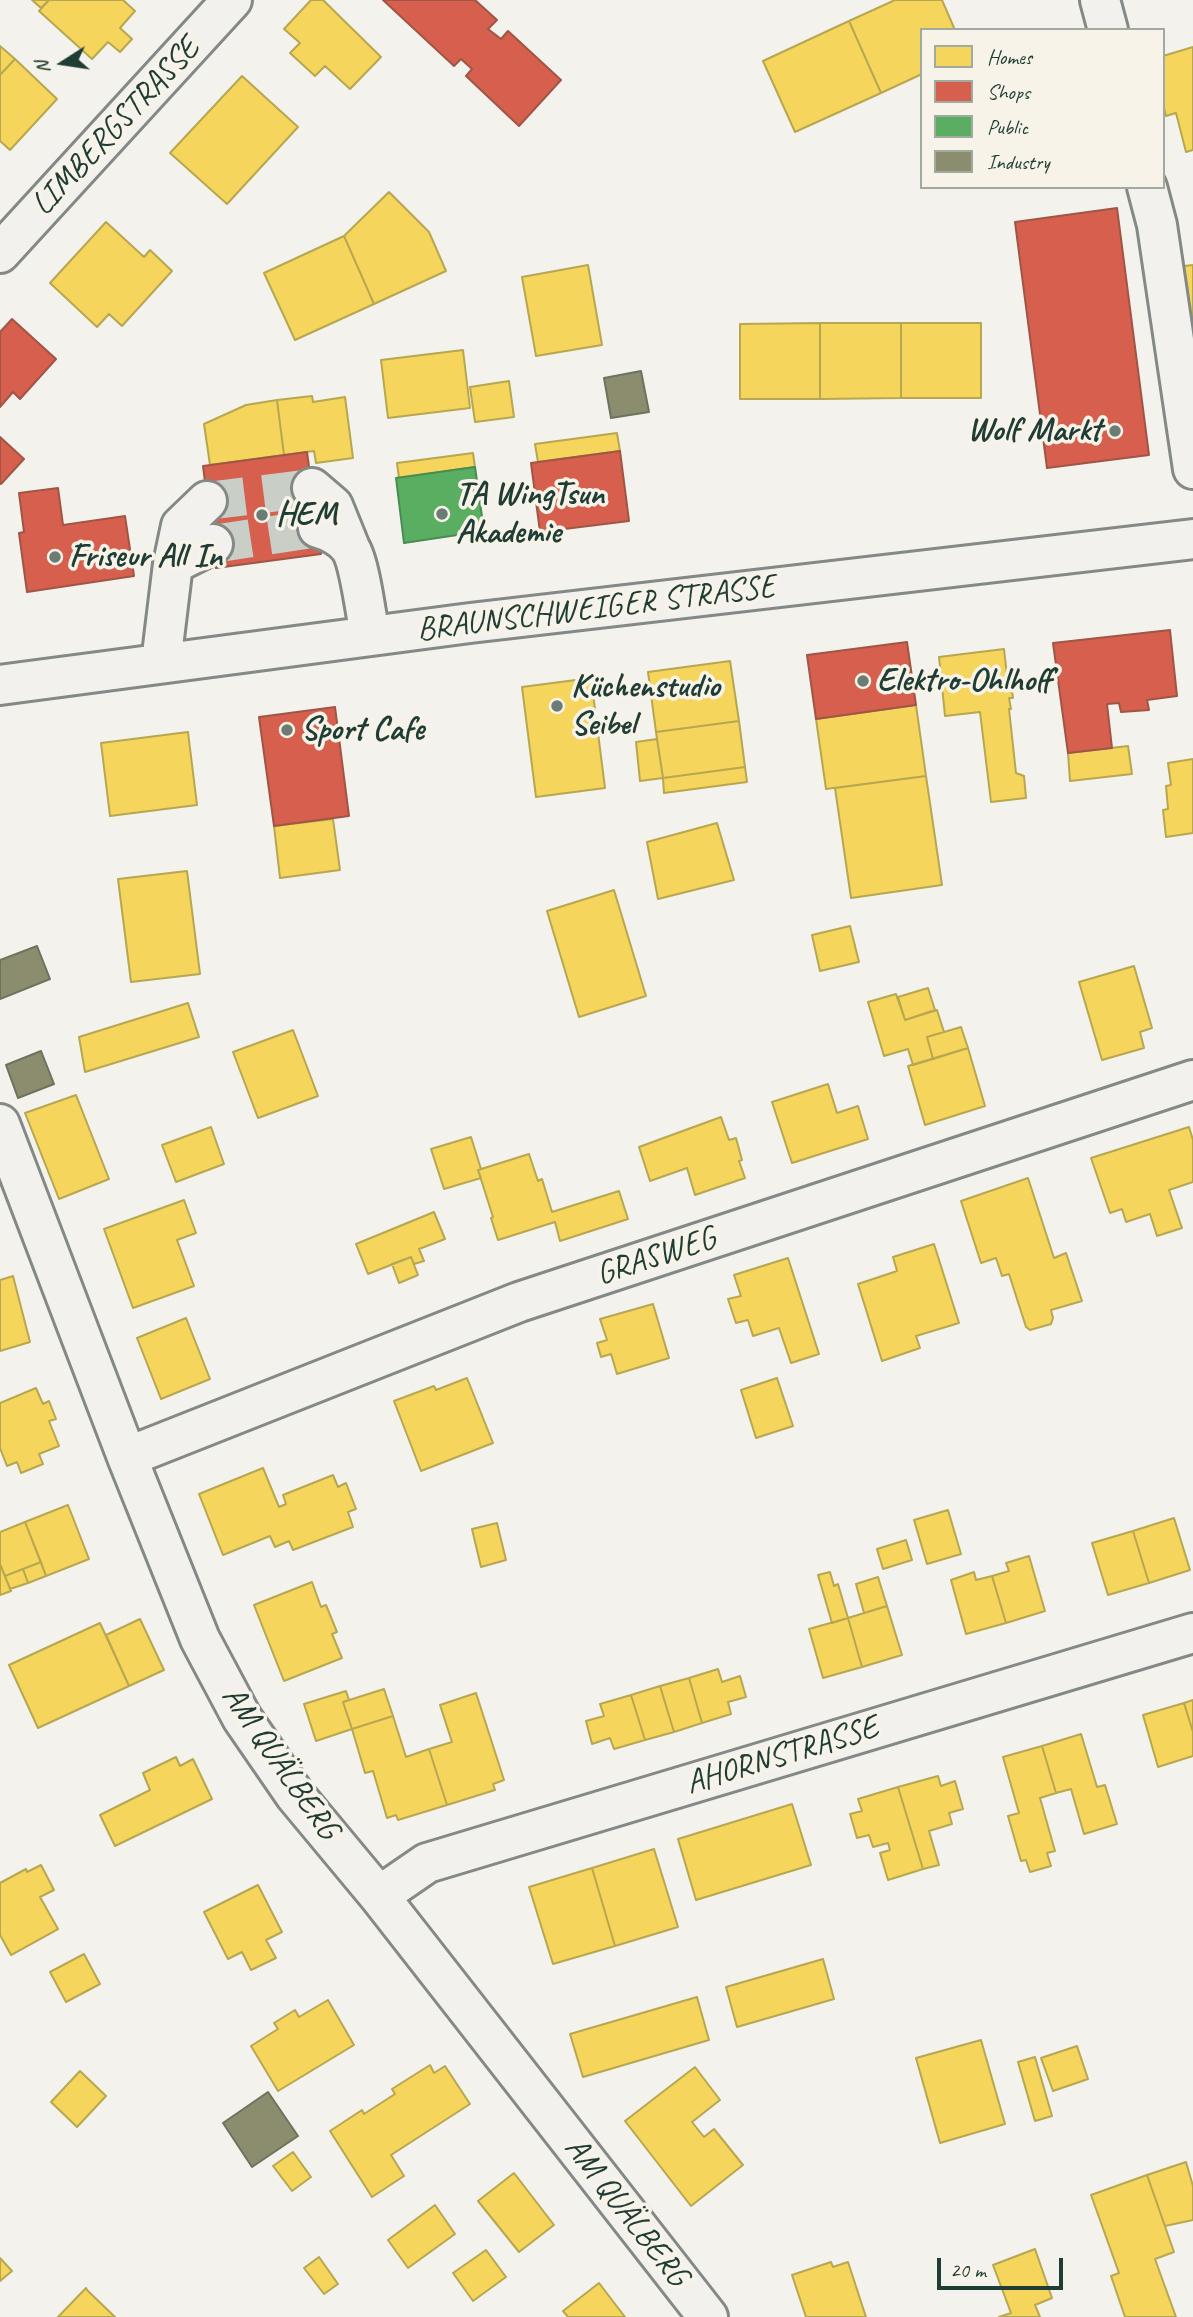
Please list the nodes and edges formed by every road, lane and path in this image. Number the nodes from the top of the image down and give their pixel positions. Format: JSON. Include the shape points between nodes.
{"nodes":[{"id":1,"x":232,"y":0,"type":"edge"},
{"id":2,"x":1101,"y":0,"type":"edge"},
{"id":3,"x":1108,"y":28,"type":"edge"},
{"id":4,"x":1148,"y":189,"type":"edge"},
{"id":5,"x":0,"y":253,"type":"edge"},
{"id":6,"x":1193,"y":469,"type":"edge"},
{"id":7,"x":312,"y":488,"type":"dead end"},
{"id":8,"x":207,"y":501,"type":"tunnel mouth"},
{"id":9,"x":317,"y":528,"type":"tunnel mouth"},
{"id":10,"x":1193,"y":539,"type":"edge"},
{"id":11,"x":213,"y":544,"type":"tunnel mouth"},
{"id":12,"x":351,"y":548,"type":"junction"},
{"id":13,"x":173,"y":564,"type":"junction"},
{"id":14,"x":370,"y":636,"type":"junction"},
{"id":15,"x":161,"y":663,"type":"junction"},
{"id":16,"x":0,"y":685,"type":"edge"},
{"id":17,"x":1193,"y":1080,"type":"edge"},
{"id":18,"x":0,"y":1124,"type":"edge"},
{"id":19,"x":127,"y":1457,"type":"junction"},
{"id":20,"x":1193,"y":1633,"type":"edge"},
{"id":21,"x":379,"y":1896,"type":"junction"},
{"id":22,"x":708,"y":2317,"type":"edge"}],
"edges":[{"from":1,"to":5,"type":"street","name":"LIMBERGSTRASSE"},
{"from":2,"to":3,"type":"street"},
{"from":4,"to":6,"type":"street","via":[[1157,225]]},
{"from":7,"to":12,"type":"street","via":[[333,506]]},
{"from":8,"to":13,"type":"street","via":[[181,526]]},
{"from":9,"to":12,"type":"street","via":[[331,532]]},
{"from":10,"to":14,"type":"street","name":"BRAUNSCHWEIGER STRASSE"},
{"from":11,"to":13,"type":"street"},
{"from":12,"to":14,"type":"street"},
{"from":13,"to":15,"type":"street"},
{"from":14,"to":15,"type":"street","name":"BRAUNSCHWEIGER STRASSE"},
{"from":15,"to":16,"type":"street","name":"BRAUNSCHWEIGER STRASSE"},
{"from":17,"to":19,"type":"street","name":"GRASWEG","via":[[519,1302]]},
{"from":18,"to":19,"type":"street","name":"AM QUÄLBERG"},
{"from":19,"to":21,"type":"street","name":"AM QUÄLBERG","via":[[200,1639],[242,1718],[295,1795]]},
{"from":20,"to":21,"type":"street","name":"AHORNSTRASSE","via":[[427,1863]]},
{"from":21,"to":22,"type":"street","name":"AM QUÄLBERG"}]}
